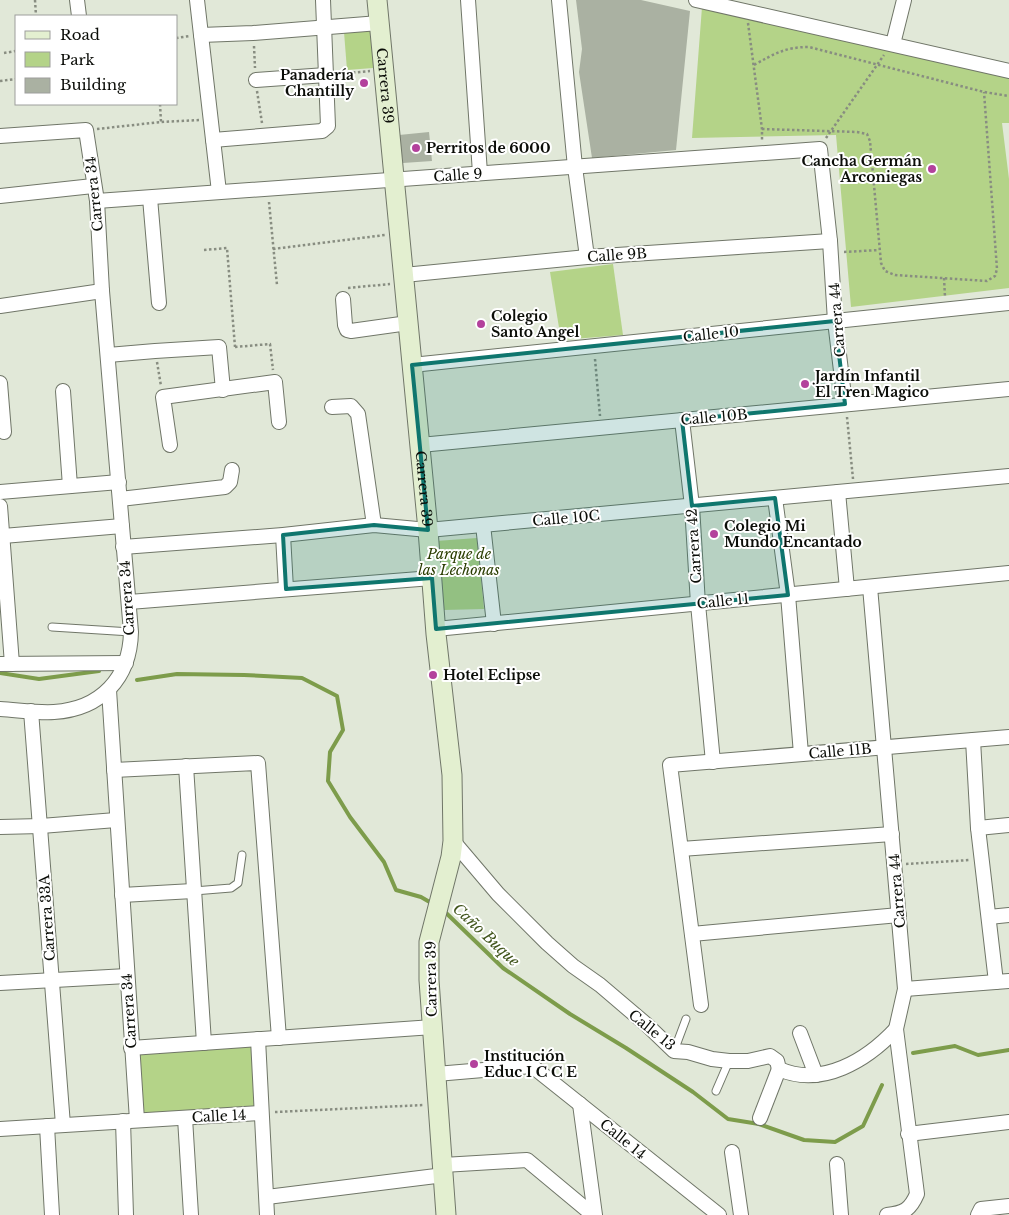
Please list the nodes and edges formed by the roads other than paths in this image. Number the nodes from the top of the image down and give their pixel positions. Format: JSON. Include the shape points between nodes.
{"nodes":[{"id":1,"x":77,"y":0,"type":"edge"},
{"id":2,"x":198,"y":0,"type":"edge"},
{"id":3,"x":322,"y":0,"type":"edge"},
{"id":4,"x":377,"y":0,"type":"edge"},
{"id":5,"x":468,"y":0,"type":"edge"},
{"id":6,"x":559,"y":0,"type":"edge"},
{"id":7,"x":696,"y":0,"type":"edge"},
{"id":8,"x":904,"y":0,"type":"edge"},
{"id":9,"x":79,"y":15,"type":"edge"},
{"id":10,"x":379,"y":23,"type":"junction"},
{"id":11,"x":325,"y":28,"type":"junction"},
{"id":12,"x":201,"y":35,"type":"junction"},
{"id":13,"x":893,"y":44,"type":"junction"},
{"id":14,"x":1009,"y":71,"type":"edge"},
{"id":15,"x":326,"y":75,"type":"junction"},
{"id":16,"x":256,"y":80,"type":"dead end"},
{"id":17,"x":0,"y":136,"type":"edge"},
{"id":18,"x":213,"y":140,"type":"junction"},
{"id":19,"x":820,"y":149,"type":"joint"},
{"id":20,"x":575,"y":166,"type":"junction"},
{"id":21,"x":480,"y":173,"type":"junction"},
{"id":22,"x":394,"y":179,"type":"junction"},
{"id":23,"x":93,"y":186,"type":"junction"},
{"id":24,"x":219,"y":192,"type":"junction"},
{"id":25,"x":0,"y":196,"type":"edge"},
{"id":26,"x":150,"y":198,"type":"junction"},
{"id":27,"x":97,"y":201,"type":"junction"},
{"id":28,"x":831,"y":247,"type":"junction"},
{"id":29,"x":587,"y":257,"type":"junction"},
{"id":30,"x":404,"y":279,"type":"junction"},
{"id":31,"x":102,"y":291,"type":"junction"},
{"id":32,"x":343,"y":298,"type":"road end"},
{"id":33,"x":159,"y":302,"type":"dead end"},
{"id":34,"x":1009,"y":303,"type":"edge"},
{"id":35,"x":0,"y":306,"type":"edge"},
{"id":36,"x":835,"y":321,"type":"junction"},
{"id":37,"x":408,"y":323,"type":"junction"},
{"id":38,"x":108,"y":355,"type":"junction"},
{"id":39,"x":412,"y":365,"type":"junction"},
{"id":40,"x":0,"y":383,"type":"edge"},
{"id":41,"x":1009,"y":389,"type":"edge"},
{"id":42,"x":223,"y":390,"type":"junction"},
{"id":43,"x":63,"y":391,"type":"dead end"},
{"id":44,"x":845,"y":404,"type":"junction"},
{"id":45,"x":332,"y":407,"type":"dead end"},
{"id":46,"x":682,"y":420,"type":"junction"},
{"id":47,"x":279,"y":422,"type":"dead end"},
{"id":48,"x":4,"y":432,"type":"dead end"},
{"id":49,"x":170,"y":445,"type":"dead end"},
{"id":50,"x":420,"y":445,"type":"junction"},
{"id":51,"x":232,"y":470,"type":"dead end"},
{"id":52,"x":1009,"y":476,"type":"edge"},
{"id":53,"x":118,"y":482,"type":"junction"},
{"id":54,"x":70,"y":486,"type":"junction"},
{"id":55,"x":0,"y":492,"type":"edge"},
{"id":56,"x":838,"y":492,"type":"junction"},
{"id":57,"x":775,"y":498,"type":"junction"},
{"id":58,"x":120,"y":499,"type":"junction"},
{"id":59,"x":0,"y":506,"type":"edge"},
{"id":60,"x":692,"y":506,"type":"junction"},
{"id":61,"x":374,"y":525,"type":"junction"},
{"id":62,"x":483,"y":525,"type":"junction"},
{"id":63,"x":122,"y":526,"type":"junction"},
{"id":64,"x":428,"y":530,"type":"junction"},
{"id":65,"x":283,"y":535,"type":"junction"},
{"id":66,"x":3,"y":536,"type":"junction"},
{"id":67,"x":123,"y":547,"type":"junction"},
{"id":68,"x":2,"y":559,"type":"edge"},
{"id":69,"x":1009,"y":573,"type":"edge"},
{"id":70,"x":432,"y":578,"type":"junction"},
{"id":71,"x":870,"y":587,"type":"junction"},
{"id":72,"x":286,"y":589,"type":"junction"},
{"id":73,"x":847,"y":589,"type":"junction"},
{"id":74,"x":788,"y":595,"type":"junction"},
{"id":75,"x":129,"y":602,"type":"junction"},
{"id":76,"x":698,"y":604,"type":"junction"},
{"id":77,"x":494,"y":624,"type":"junction"},
{"id":78,"x":52,"y":627,"type":"dead end"},
{"id":79,"x":436,"y":629,"type":"junction"},
{"id":80,"x":131,"y":632,"type":"junction"},
{"id":81,"x":126,"y":663,"type":"junction"},
{"id":82,"x":6,"y":664,"type":"edge"},
{"id":83,"x":109,"y":690,"type":"junction"},
{"id":84,"x":0,"y":709,"type":"edge"},
{"id":85,"x":31,"y":711,"type":"junction"},
{"id":86,"x":1009,"y":737,"type":"edge"},
{"id":87,"x":973,"y":740,"type":"junction"},
{"id":88,"x":884,"y":747,"type":"junction"},
{"id":89,"x":801,"y":754,"type":"junction"},
{"id":90,"x":713,"y":762,"type":"junction"},
{"id":91,"x":186,"y":766,"type":"junction"},
{"id":92,"x":114,"y":770,"type":"junction"},
{"id":93,"x":116,"y":820,"type":"junction"},
{"id":94,"x":41,"y":826,"type":"junction"},
{"id":95,"x":1009,"y":826,"type":"edge"},
{"id":96,"x":0,"y":827,"type":"edge"},
{"id":97,"x":978,"y":828,"type":"junction"},
{"id":98,"x":892,"y":834,"type":"junction"},
{"id":99,"x":453,"y":841,"type":"junction"},
{"id":100,"x":681,"y":849,"type":"junction"},
{"id":101,"x":242,"y":855,"type":"dead end"},
{"id":102,"x":193,"y":891,"type":"junction"},
{"id":103,"x":122,"y":895,"type":"junction"},
{"id":104,"x":899,"y":915,"type":"junction"},
{"id":105,"x":1009,"y":915,"type":"edge"},
{"id":106,"x":989,"y":916,"type":"junction"},
{"id":107,"x":692,"y":934,"type":"junction"},
{"id":108,"x":127,"y":976,"type":"junction"},
{"id":109,"x":51,"y":980,"type":"junction"},
{"id":110,"x":1003,"y":982,"type":"edge"},
{"id":111,"x":0,"y":983,"type":"edge"},
{"id":112,"x":905,"y":988,"type":"junction"},
{"id":113,"x":700,"y":1005,"type":"dead end"},
{"id":114,"x":686,"y":1020,"type":"dead end"},
{"id":115,"x":432,"y":1027,"type":"junction"},
{"id":116,"x":896,"y":1029,"type":"junction"},
{"id":117,"x":800,"y":1033,"type":"dead end"},
{"id":118,"x":279,"y":1038,"type":"junction"},
{"id":119,"x":258,"y":1039,"type":"junction"},
{"id":120,"x":204,"y":1043,"type":"junction"},
{"id":121,"x":131,"y":1048,"type":"junction"},
{"id":122,"x":674,"y":1051,"type":"junction"},
{"id":123,"x":729,"y":1061,"type":"junction"},
{"id":124,"x":779,"y":1069,"type":"junction"},
{"id":125,"x":436,"y":1074,"type":"junction"},
{"id":126,"x":816,"y":1075,"type":"junction"},
{"id":127,"x":716,"y":1091,"type":"dead end"},
{"id":128,"x":580,"y":1104,"type":"junction"},
{"id":129,"x":262,"y":1113,"type":"junction"},
{"id":130,"x":184,"y":1118,"type":"junction"},
{"id":131,"x":760,"y":1118,"type":"dead end"},
{"id":132,"x":130,"y":1121,"type":"junction"},
{"id":133,"x":1009,"y":1122,"type":"edge"},
{"id":134,"x":63,"y":1125,"type":"junction"},
{"id":135,"x":47,"y":1126,"type":"junction"},
{"id":136,"x":0,"y":1129,"type":"edge"},
{"id":137,"x":908,"y":1134,"type":"junction"},
{"id":138,"x":732,"y":1152,"type":"dead end"},
{"id":139,"x":837,"y":1164,"type":"dead end"},
{"id":140,"x":443,"y":1170,"type":"junction"},
{"id":141,"x":267,"y":1197,"type":"junction"},
{"id":142,"x":1009,"y":1206,"type":"edge"},
{"id":143,"x":979,"y":1212,"type":"edge"},
{"id":144,"x":52,"y":1215,"type":"edge"},
{"id":145,"x":126,"y":1215,"type":"edge"},
{"id":146,"x":191,"y":1215,"type":"edge"},
{"id":147,"x":268,"y":1215,"type":"edge"},
{"id":148,"x":446,"y":1215,"type":"edge"},
{"id":149,"x":594,"y":1215,"type":"edge"},
{"id":150,"x":718,"y":1215,"type":"edge"},
{"id":151,"x":741,"y":1215,"type":"edge"},
{"id":152,"x":841,"y":1215,"type":"edge"},
{"id":153,"x":887,"y":1215,"type":"edge"}],
"edges":[{"from":1,"to":9,"type":"street"},
{"from":2,"to":12,"type":"street"},
{"from":3,"to":11,"type":"street"},
{"from":4,"to":10,"type":"street","name":"Carrera 39"},
{"from":5,"to":21,"type":"street"},
{"from":6,"to":20,"type":"street"},
{"from":7,"to":13,"type":"street"},
{"from":8,"to":13,"type":"street"},
{"from":10,"to":11,"type":"street"},
{"from":10,"to":22,"type":"street","name":"Carrera 39"},
{"from":11,"to":12,"type":"street"},
{"from":11,"to":15,"type":"street"},
{"from":12,"to":18,"type":"street"},
{"from":13,"to":14,"type":"street"},
{"from":15,"to":16,"type":"street"},
{"from":15,"to":18,"type":"street","via":[[326,129]]},
{"from":17,"to":23,"type":"street","name":"Carrera 34","via":[[86,130]]},
{"from":18,"to":24,"type":"street"},
{"from":19,"to":20,"type":"street","name":"Calle 9"},
{"from":19,"to":28,"type":"street","name":"Carrera 44"},
{"from":20,"to":21,"type":"street","name":"Calle 9"},
{"from":20,"to":29,"type":"street"},
{"from":21,"to":22,"type":"street","name":"Calle 9"},
{"from":22,"to":24,"type":"street","name":"Calle 9"},
{"from":22,"to":30,"type":"street","name":"Carrera 39"},
{"from":23,"to":25,"type":"street"},
{"from":23,"to":27,"type":"street","name":"Carrera 34"},
{"from":24,"to":26,"type":"street","name":"Calle 9"},
{"from":26,"to":27,"type":"street","name":"Calle 9"},
{"from":26,"to":33,"type":"street"},
{"from":27,"to":31,"type":"street","name":"Carrera 34"},
{"from":28,"to":29,"type":"street","name":"Calle 9B"},
{"from":28,"to":36,"type":"street","name":"Carrera 44"},
{"from":29,"to":30,"type":"street","name":"Calle 9B"},
{"from":30,"to":37,"type":"street","name":"Carrera 39"},
{"from":31,"to":35,"type":"street"},
{"from":31,"to":38,"type":"street","name":"Carrera 34"},
{"from":32,"to":37,"type":"street","via":[[347,330]]},
{"from":34,"to":36,"type":"street","name":"Calle 10"},
{"from":36,"to":39,"type":"street","name":"Calle 10"},
{"from":36,"to":44,"type":"street","name":"Carrera 44"},
{"from":37,"to":39,"type":"street","name":"Carrera 39"},
{"from":38,"to":42,"type":"street","via":[[219,348]]},
{"from":38,"to":53,"type":"street","name":"Carrera 34"},
{"from":39,"to":50,"type":"street","name":"Carrera 39"},
{"from":40,"to":48,"type":"street"},
{"from":41,"to":44,"type":"street","name":"Calle 10B"},
{"from":42,"to":47,"type":"street","via":[[275,382]]},
{"from":42,"to":49,"type":"street","via":[[163,397]]},
{"from":43,"to":54,"type":"street"},
{"from":44,"to":46,"type":"street","name":"Calle 10B"},
{"from":45,"to":61,"type":"street","via":[[351,406],[358,414]]},
{"from":46,"to":50,"type":"street","name":"Calle 10B"},
{"from":46,"to":60,"type":"street","name":"Carrera 42"},
{"from":50,"to":64,"type":"street","name":"Carrera 39"},
{"from":51,"to":58,"type":"street","via":[[230,482],[225,487]]},
{"from":52,"to":56,"type":"street","name":"Calle 10C"},
{"from":53,"to":54,"type":"street"},
{"from":53,"to":58,"type":"street","name":"Carrera 34"},
{"from":54,"to":55,"type":"street"},
{"from":56,"to":57,"type":"street","name":"Calle 10C"},
{"from":56,"to":73,"type":"street"},
{"from":57,"to":60,"type":"street","name":"Calle 10C"},
{"from":57,"to":74,"type":"street"},
{"from":58,"to":63,"type":"street","name":"Carrera 34"},
{"from":59,"to":66,"type":"street"},
{"from":60,"to":62,"type":"street","name":"Calle 10C"},
{"from":60,"to":76,"type":"street","name":"Carrera 42"},
{"from":61,"to":64,"type":"street","name":"Calle 10C"},
{"from":61,"to":65,"type":"street","name":"Calle 10C"},
{"from":62,"to":64,"type":"street","name":"Calle 10C"},
{"from":62,"to":77,"type":"street"},
{"from":63,"to":66,"type":"street"},
{"from":63,"to":67,"type":"street","name":"Carrera 34"},
{"from":64,"to":70,"type":"street","name":"Carrera 39"},
{"from":65,"to":67,"type":"street","name":"Calle 10C"},
{"from":65,"to":72,"type":"street"},
{"from":66,"to":68,"type":"street"},
{"from":67,"to":75,"type":"street","name":"Carrera 34"},
{"from":68,"to":82,"type":"street"},
{"from":69,"to":71,"type":"street","name":"Calle 11"},
{"from":70,"to":72,"type":"street"},
{"from":70,"to":79,"type":"street","name":"Carrera 39"},
{"from":71,"to":73,"type":"street","name":"Calle 11"},
{"from":71,"to":88,"type":"street","name":"Carrera 44"},
{"from":72,"to":75,"type":"street"},
{"from":73,"to":74,"type":"street","name":"Calle 11"},
{"from":74,"to":76,"type":"street","name":"Calle 11"},
{"from":74,"to":89,"type":"street"},
{"from":75,"to":80,"type":"street","name":"Carrera 34"},
{"from":76,"to":77,"type":"street","name":"Calle 11"},
{"from":76,"to":90,"type":"street","name":"Carrera 42"},
{"from":77,"to":79,"type":"street","name":"Calle 11"},
{"from":78,"to":80,"type":"lane"},
{"from":79,"to":99,"type":"street","name":"Carrera 39","via":[[452,775]]},
{"from":80,"to":81,"type":"street","name":"Carrera 34"},
{"from":81,"to":82,"type":"street"},
{"from":81,"to":83,"type":"street","name":"Carrera 34"},
{"from":83,"to":85,"type":"street","via":[[92,702],[73,709]]},
{"from":83,"to":92,"type":"street","name":"Carrera 34"},
{"from":84,"to":85,"type":"street"},
{"from":85,"to":94,"type":"street","name":"Carrera 33A"},
{"from":86,"to":87,"type":"street","name":"Calle 11B"},
{"from":87,"to":88,"type":"street","name":"Calle 11B"},
{"from":87,"to":97,"type":"street"},
{"from":88,"to":89,"type":"street","name":"Calle 11B"},
{"from":88,"to":98,"type":"street","name":"Carrera 44"},
{"from":89,"to":90,"type":"street","name":"Calle 11B"},
{"from":90,"to":100,"type":"street","name":"Calle 11B","via":[[670,765]]},
{"from":91,"to":92,"type":"street"},
{"from":91,"to":102,"type":"street"},
{"from":91,"to":118,"type":"street","via":[[258,763]]},
{"from":92,"to":93,"type":"street","name":"Carrera 34"},
{"from":93,"to":94,"type":"street"},
{"from":93,"to":103,"type":"street","name":"Carrera 34"},
{"from":94,"to":96,"type":"street"},
{"from":94,"to":109,"type":"street","name":"Carrera 33A"},
{"from":95,"to":97,"type":"street"},
{"from":97,"to":106,"type":"street"},
{"from":98,"to":100,"type":"street"},
{"from":98,"to":104,"type":"street","name":"Carrera 44"},
{"from":99,"to":115,"type":"street","name":"Carrera 39","via":[[429,942]]},
{"from":99,"to":122,"type":"street","name":"Calle 13","via":[[498,894],[547,943]]},
{"from":100,"to":107,"type":"street"},
{"from":101,"to":102,"type":"lane","via":[[238,883],[231,888]]},
{"from":102,"to":103,"type":"street"},
{"from":102,"to":120,"type":"street"},
{"from":103,"to":108,"type":"street","name":"Carrera 34"},
{"from":104,"to":107,"type":"street"},
{"from":104,"to":112,"type":"street","name":"Carrera 44"},
{"from":105,"to":106,"type":"street"},
{"from":106,"to":110,"type":"street"},
{"from":107,"to":113,"type":"street"},
{"from":108,"to":109,"type":"street"},
{"from":108,"to":121,"type":"street","name":"Carrera 34"},
{"from":109,"to":111,"type":"street"},
{"from":109,"to":134,"type":"street","name":"Carrera 33A"},
{"from":110,"to":112,"type":"street"},
{"from":112,"to":116,"type":"street","name":"Carrera 44"},
{"from":114,"to":122,"type":"lane"},
{"from":115,"to":118,"type":"street"},
{"from":115,"to":125,"type":"street","name":"Carrera 39"},
{"from":116,"to":126,"type":"street","name":"Calle 13","via":[[877,1048],[854,1062]]},
{"from":116,"to":137,"type":"street","name":"Carrera 44"},
{"from":117,"to":126,"type":"street"},
{"from":118,"to":119,"type":"street"},
{"from":119,"to":120,"type":"street"},
{"from":119,"to":129,"type":"street"},
{"from":120,"to":121,"type":"street"},
{"from":121,"to":132,"type":"street","name":"Carrera 34"},
{"from":122,"to":123,"type":"street","name":"Calle 13"},
{"from":123,"to":124,"type":"street","name":"Calle 13","via":[[770,1056],[777,1061]]},
{"from":123,"to":127,"type":"lane"},
{"from":124,"to":126,"type":"street","name":"Calle 13","via":[[794,1074]]},
{"from":124,"to":131,"type":"street"},
{"from":125,"to":128,"type":"street","name":"Calle 14","via":[[532,1066]]},
{"from":125,"to":140,"type":"street","name":"Carrera 39"},
{"from":128,"to":149,"type":"street"},
{"from":128,"to":150,"type":"street","name":"Calle 14"},
{"from":129,"to":130,"type":"street","name":"Calle 14"},
{"from":129,"to":141,"type":"street"},
{"from":130,"to":132,"type":"street","name":"Calle 14"},
{"from":130,"to":146,"type":"street"},
{"from":132,"to":134,"type":"street","name":"Calle 14"},
{"from":132,"to":145,"type":"street","name":"Carrera 34"},
{"from":133,"to":137,"type":"street"},
{"from":134,"to":135,"type":"street","name":"Calle 14"},
{"from":135,"to":136,"type":"street","name":"Calle 14"},
{"from":135,"to":144,"type":"street"},
{"from":137,"to":153,"type":"street","name":"Carrera 44","via":[[917,1194],[912,1205],[900,1213]]},
{"from":138,"to":151,"type":"street"},
{"from":139,"to":152,"type":"street"},
{"from":140,"to":141,"type":"street"},
{"from":140,"to":148,"type":"street","name":"Carrera 39"},
{"from":140,"to":149,"type":"street","via":[[527,1160]]},
{"from":141,"to":147,"type":"street"},
{"from":142,"to":143,"type":"street"}]}
